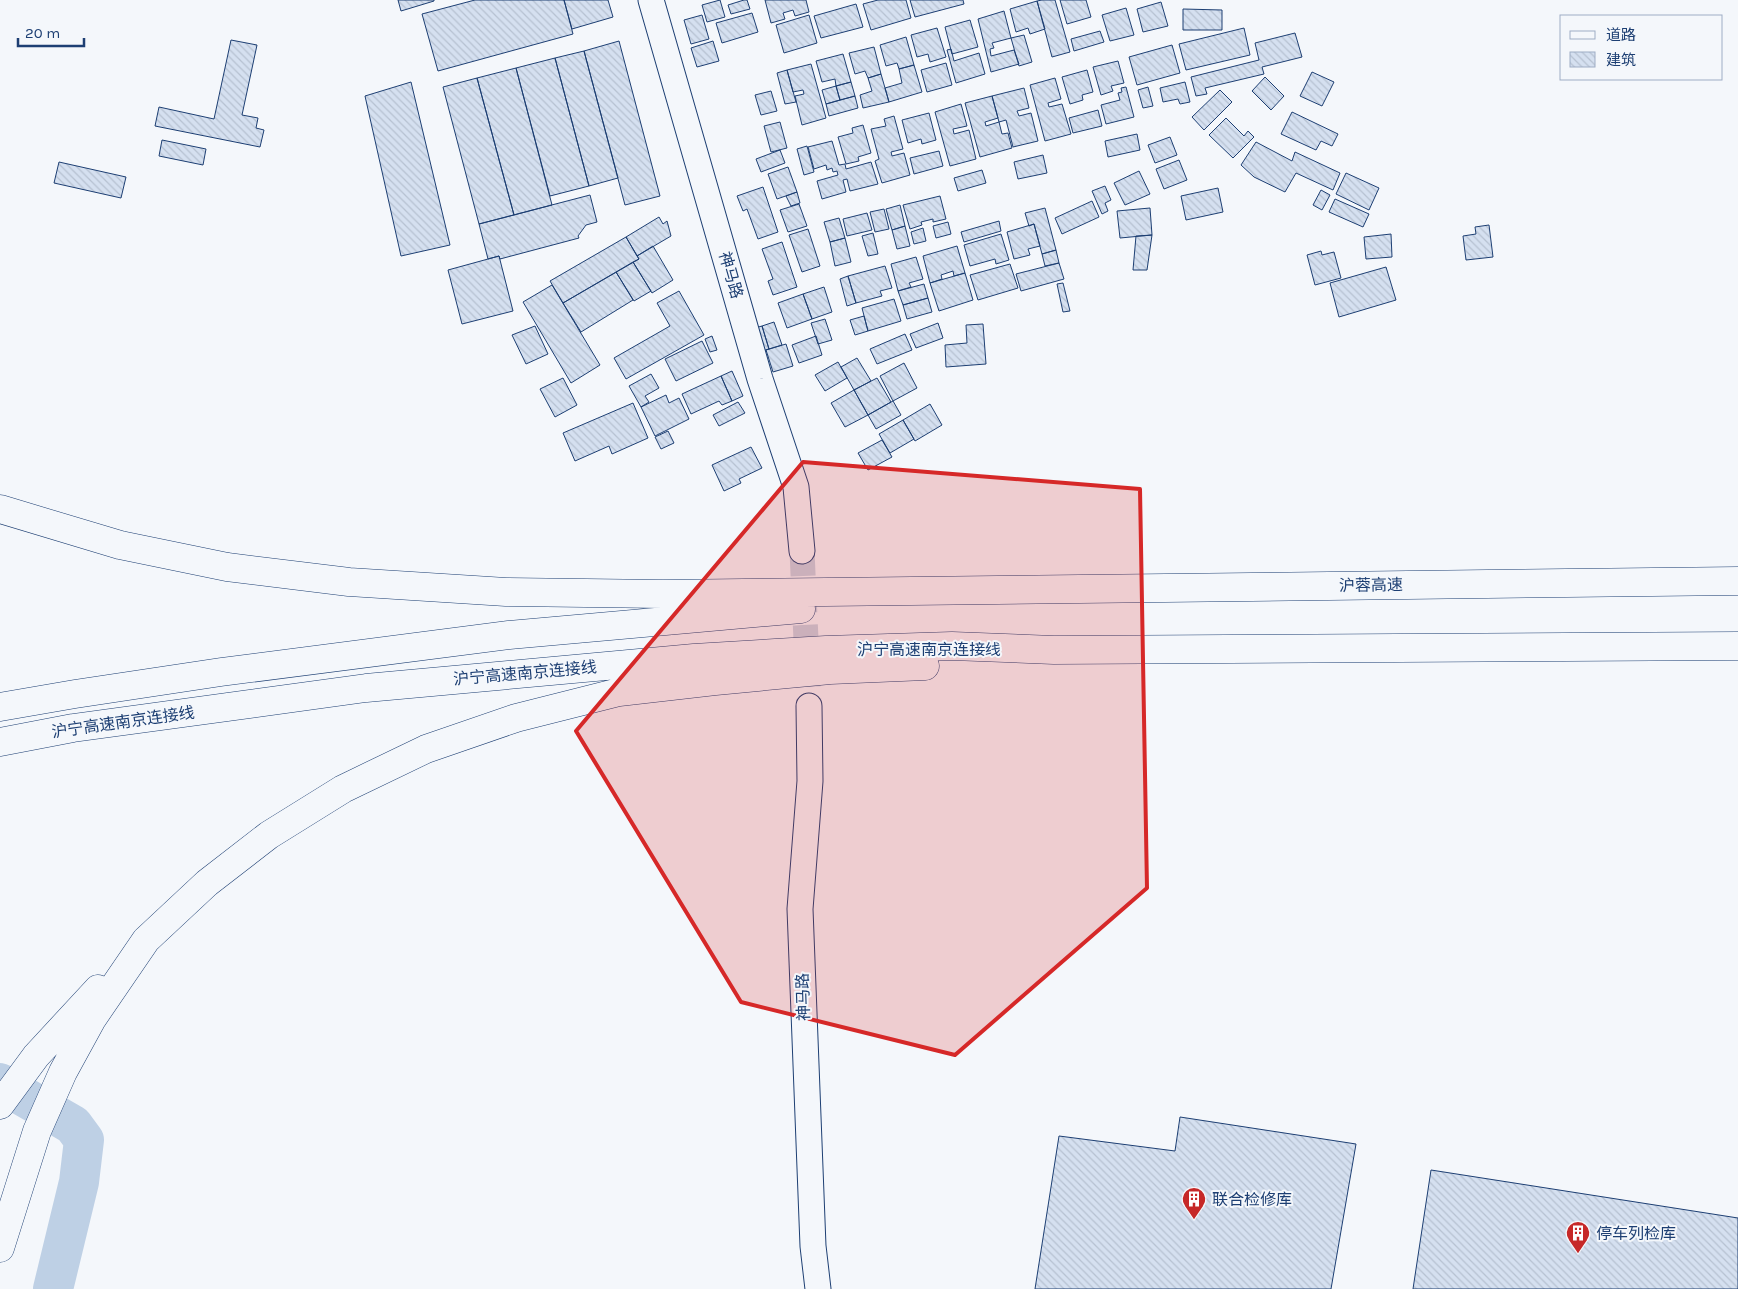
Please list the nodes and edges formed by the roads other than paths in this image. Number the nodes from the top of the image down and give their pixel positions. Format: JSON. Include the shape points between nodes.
{"nodes":[{"id":1,"x":651,"y":0,"type":"edge"},
{"id":2,"x":0,"y":509,"type":"edge"},
{"id":3,"x":802,"y":551,"type":"tunnel mouth"},
{"id":4,"x":1738,"y":581,"type":"edge"},
{"id":5,"x":1004,"y":591,"type":"junction"},
{"id":6,"x":1738,"y":646,"type":"edge"},
{"id":7,"x":1054,"y":650,"type":"junction"},
{"id":8,"x":809,"y":706,"type":"tunnel mouth"},
{"id":9,"x":0,"y":707,"type":"edge"},
{"id":10,"x":0,"y":742,"type":"edge"},
{"id":11,"x":146,"y":940,"type":"junction"},
{"id":12,"x":0,"y":1105,"type":"edge"},
{"id":13,"x":0,"y":1248,"type":"edge"},
{"id":14,"x":818,"y":1289,"type":"edge"}],
"edges":[{"from":1,"to":3,"type":"street","name":"神马路","via":[[760,379],[796,487]]},
{"from":2,"to":5,"type":"highway","via":[[120,545],[227,567],[349,582],[506,592],[634,594]]},
{"from":4,"to":5,"type":"highway","name":"沪蓉高速"},
{"from":5,"to":9,"type":"highway","name":"沪宁高速南京连接线","via":[[509,636],[221,672]]},
{"from":6,"to":7,"type":"highway"},
{"from":7,"to":10,"type":"highway","name":"沪宁高速南京连接线","via":[[952,646],[694,658],[366,688],[74,728]]},
{"from":7,"to":11,"type":"highway","via":[[945,665],[830,670],[619,692],[516,718],[426,750],[343,789],[270,835],[208,883]]},
{"from":8,"to":14,"type":"street","name":"神马路","via":[[810,781],[800,909]]},
{"from":11,"to":12,"type":"highway","via":[[36,1056]]},
{"from":11,"to":13,"type":"highway","via":[[92,1019],[63,1072],[37,1131]]}]}
